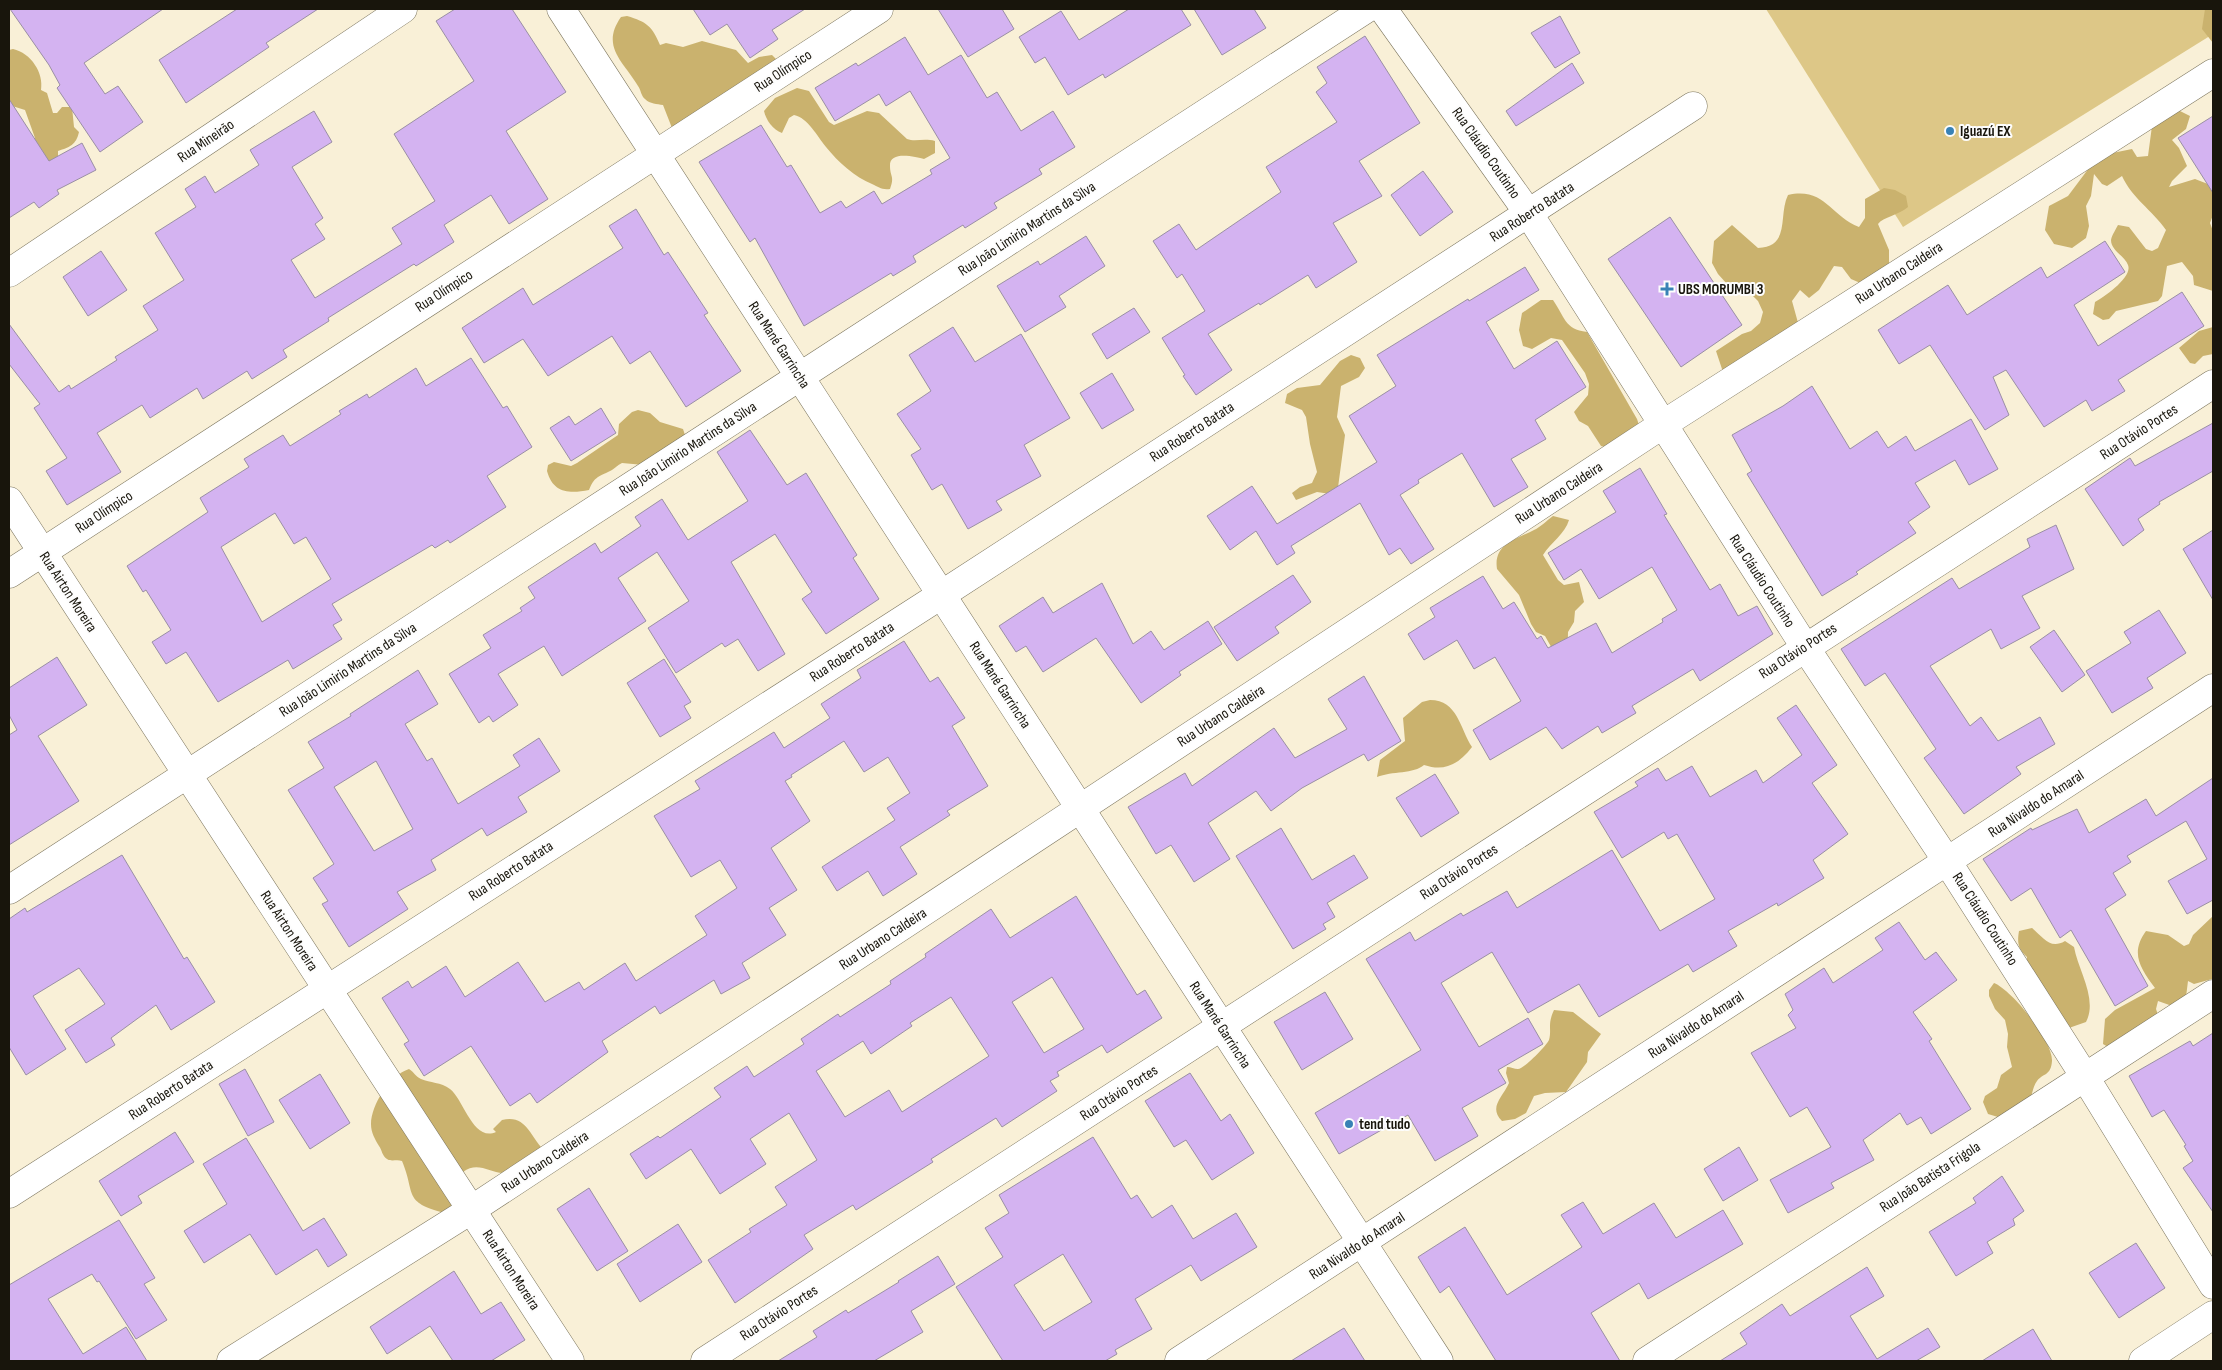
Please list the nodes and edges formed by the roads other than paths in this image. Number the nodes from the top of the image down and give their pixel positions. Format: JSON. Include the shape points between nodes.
{"nodes":[{"id":1,"x":403,"y":9,"type":"edge"},
{"id":2,"x":561,"y":9,"type":"edge"},
{"id":3,"x":879,"y":9,"type":"edge"},
{"id":4,"x":1366,"y":9,"type":"edge"},
{"id":5,"x":1383,"y":9,"type":"edge"},
{"id":6,"x":2213,"y":72,"type":"edge"},
{"id":7,"x":1693,"y":106,"type":"dead end"},
{"id":8,"x":656,"y":154,"type":"junction"},
{"id":9,"x":1529,"y":214,"type":"junction"},
{"id":10,"x":9,"y":272,"type":"edge"},
{"id":11,"x":800,"y":377,"type":"junction"},
{"id":12,"x":2213,"y":384,"type":"edge"},
{"id":13,"x":1662,"y":425,"type":"junction"},
{"id":14,"x":9,"y":501,"type":"edge"},
{"id":15,"x":42,"y":552,"type":"junction"},
{"id":16,"x":9,"y":574,"type":"edge"},
{"id":17,"x":941,"y":595,"type":"junction"},
{"id":18,"x":1805,"y":647,"type":"junction"},
{"id":19,"x":2213,"y":688,"type":"edge"},
{"id":20,"x":187,"y":774,"type":"junction"},
{"id":21,"x":1080,"y":808,"type":"junction"},
{"id":22,"x":1947,"y":861,"type":"junction"},
{"id":23,"x":9,"y":890,"type":"edge"},
{"id":24,"x":327,"y":989,"type":"junction"},
{"id":25,"x":2213,"y":994,"type":"edge"},
{"id":26,"x":1222,"y":1027,"type":"junction"},
{"id":27,"x":2086,"y":1076,"type":"junction"},
{"id":28,"x":9,"y":1194,"type":"edge"},
{"id":29,"x":471,"y":1210,"type":"junction"},
{"id":30,"x":1362,"y":1243,"type":"junction"},
{"id":31,"x":2213,"y":1285,"type":"edge"},
{"id":32,"x":2213,"y":1315,"type":"edge"},
{"id":33,"x":230,"y":1361,"type":"edge"},
{"id":34,"x":570,"y":1361,"type":"edge"},
{"id":35,"x":705,"y":1361,"type":"edge"},
{"id":36,"x":1180,"y":1361,"type":"edge"},
{"id":37,"x":1439,"y":1361,"type":"edge"},
{"id":38,"x":1647,"y":1361,"type":"edge"},
{"id":39,"x":2143,"y":1361,"type":"edge"}],
"edges":[{"from":1,"to":10,"type":"street","name":"Rua Mineirão"},
{"from":2,"to":8,"type":"street","name":"Rua Mané Garrincha"},
{"from":3,"to":8,"type":"street","name":"Rua Olímpico"},
{"from":4,"to":11,"type":"street","name":"Rua João Limirio Martins da Silva"},
{"from":5,"to":9,"type":"street","name":"Rua Cláudio Coutinho"},
{"from":6,"to":13,"type":"street","name":"Rua Urbano Caldeira"},
{"from":7,"to":9,"type":"street","name":"Rua Roberto Batata"},
{"from":8,"to":11,"type":"street","name":"Rua Mané Garrincha"},
{"from":8,"to":15,"type":"street","name":"Rua Olímpico"},
{"from":9,"to":13,"type":"street","name":"Rua Cláudio Coutinho"},
{"from":9,"to":17,"type":"street","name":"Rua Roberto Batata"},
{"from":11,"to":17,"type":"street","name":"Rua Mané Garrincha"},
{"from":11,"to":20,"type":"street","name":"Rua João Limirio Martins da Silva"},
{"from":12,"to":18,"type":"street","name":"Rua Otávio Portes"},
{"from":13,"to":18,"type":"street","name":"Rua Cláudio Coutinho"},
{"from":13,"to":21,"type":"street","name":"Rua Urbano Caldeira"},
{"from":14,"to":15,"type":"street","name":"Rua Airton Moreira"},
{"from":15,"to":16,"type":"street","name":"Rua Olímpico"},
{"from":15,"to":20,"type":"street","name":"Rua Airton Moreira"},
{"from":17,"to":21,"type":"street","name":"Rua Mané Garrincha"},
{"from":17,"to":24,"type":"street","name":"Rua Roberto Batata"},
{"from":18,"to":22,"type":"street","name":"Rua Cláudio Coutinho"},
{"from":18,"to":26,"type":"street","name":"Rua Otávio Portes"},
{"from":19,"to":22,"type":"street","name":"Rua Nivaldo do Amaral"},
{"from":20,"to":23,"type":"street","name":"Rua João Limirio Martins da Silva"},
{"from":20,"to":24,"type":"street","name":"Rua Airton Moreira"},
{"from":21,"to":26,"type":"street","name":"Rua Mané Garrincha"},
{"from":21,"to":29,"type":"street","name":"Rua Urbano Caldeira"},
{"from":22,"to":27,"type":"street","name":"Rua Cláudio Coutinho"},
{"from":22,"to":30,"type":"street","name":"Rua Nivaldo do Amaral"},
{"from":24,"to":28,"type":"street","name":"Rua Roberto Batata"},
{"from":24,"to":29,"type":"street","name":"Rua Airton Moreira"},
{"from":25,"to":27,"type":"street","name":"Rua João Batista Frigola"},
{"from":26,"to":30,"type":"street","name":"Rua Mané Garrincha"},
{"from":26,"to":35,"type":"street","name":"Rua Otávio Portes"},
{"from":27,"to":31,"type":"street","name":"Rua Cláudio Coutinho"},
{"from":27,"to":38,"type":"street","name":"Rua João Batista Frigola"},
{"from":29,"to":33,"type":"street","name":"Rua Urbano Caldeira"},
{"from":29,"to":34,"type":"street","name":"Rua Airton Moreira"},
{"from":30,"to":36,"type":"street","name":"Rua Nivaldo do Amaral"},
{"from":30,"to":37,"type":"street","name":"Rua Mané Garrincha"},
{"from":32,"to":39,"type":"street"}]}
